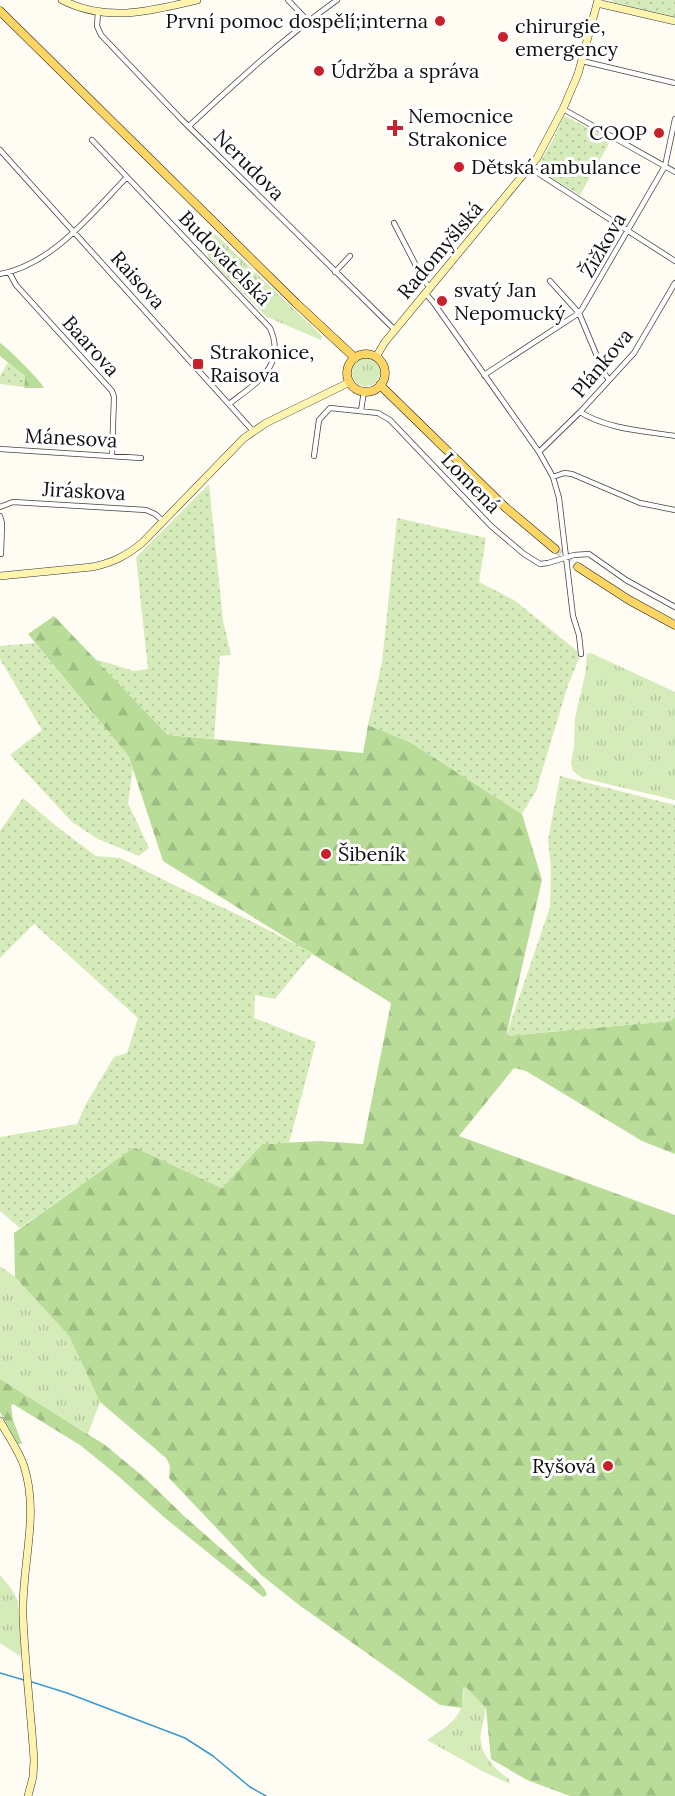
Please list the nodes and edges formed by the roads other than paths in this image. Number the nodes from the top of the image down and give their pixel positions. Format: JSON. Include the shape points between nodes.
{"nodes":[{"id":1,"x":62,"y":0,"type":"edge"},
{"id":2,"x":197,"y":0,"type":"edge"},
{"id":3,"x":288,"y":0,"type":"edge"},
{"id":4,"x":337,"y":0,"type":"edge"},
{"id":5,"x":598,"y":1,"type":"edge"},
{"id":6,"x":0,"y":11,"type":"edge"},
{"id":7,"x":98,"y":12,"type":"junction"},
{"id":8,"x":308,"y":21,"type":"junction"},
{"id":9,"x":675,"y":21,"type":"edge"},
{"id":10,"x":582,"y":61,"type":"junction"},
{"id":11,"x":675,"y":83,"type":"edge"},
{"id":12,"x":563,"y":110,"type":"junction"},
{"id":13,"x":675,"y":119,"type":"edge"},
{"id":14,"x":189,"y":126,"type":"junction"},
{"id":15,"x":92,"y":141,"type":"dead end"},
{"id":16,"x":0,"y":150,"type":"edge"},
{"id":17,"x":665,"y":166,"type":"junction"},
{"id":18,"x":530,"y":168,"type":"junction"},
{"id":19,"x":675,"y":172,"type":"edge"},
{"id":20,"x":127,"y":177,"type":"junction"},
{"id":21,"x":394,"y":223,"type":"dead end"},
{"id":22,"x":629,"y":231,"type":"junction"},
{"id":23,"x":73,"y":232,"type":"junction"},
{"id":24,"x":350,"y":256,"type":"dead end"},
{"id":25,"x":675,"y":261,"type":"edge"},
{"id":26,"x":9,"y":272,"type":"junction"},
{"id":27,"x":335,"y":272,"type":"junction"},
{"id":28,"x":0,"y":273,"type":"edge"},
{"id":29,"x":550,"y":281,"type":"dead end"},
{"id":30,"x":675,"y":283,"type":"edge"},
{"id":31,"x":431,"y":288,"type":"junction"},
{"id":32,"x":426,"y":294,"type":"junction"},
{"id":33,"x":579,"y":313,"type":"junction"},
{"id":34,"x":395,"y":330,"type":"junction"},
{"id":35,"x":376,"y":357,"type":"junction"},
{"id":36,"x":355,"y":358,"type":"junction"},
{"id":37,"x":484,"y":375,"type":"junction"},
{"id":38,"x":609,"y":380,"type":"junction"},
{"id":39,"x":350,"y":382,"type":"junction"},
{"id":40,"x":380,"y":385,"type":"junction"},
{"id":41,"x":364,"y":391,"type":"junction"},
{"id":42,"x":230,"y":404,"type":"junction"},
{"id":43,"x":361,"y":411,"type":"junction"},
{"id":44,"x":580,"y":412,"type":"junction"},
{"id":45,"x":253,"y":431,"type":"junction"},
{"id":46,"x":675,"y":436,"type":"edge"},
{"id":47,"x":0,"y":449,"type":"edge"},
{"id":48,"x":539,"y":452,"type":"junction"},
{"id":49,"x":112,"y":455,"type":"junction"},
{"id":50,"x":314,"y":456,"type":"dead end"},
{"id":51,"x":141,"y":458,"type":"dead end"},
{"id":52,"x":553,"y":477,"type":"junction"},
{"id":53,"x":0,"y":507,"type":"edge"},
{"id":54,"x":675,"y":510,"type":"edge"},
{"id":55,"x":0,"y":516,"type":"edge"},
{"id":56,"x":163,"y":521,"type":"junction"},
{"id":57,"x":555,"y":549,"type":"tunnel mouth"},
{"id":58,"x":1,"y":554,"type":"edge"},
{"id":59,"x":566,"y":558,"type":"junction"},
{"id":60,"x":578,"y":567,"type":"tunnel mouth"},
{"id":61,"x":0,"y":576,"type":"edge"},
{"id":62,"x":675,"y":607,"type":"edge"},
{"id":63,"x":675,"y":625,"type":"edge"},
{"id":64,"x":581,"y":654,"type":"dead end"},
{"id":65,"x":0,"y":1421,"type":"edge"},
{"id":66,"x":28,"y":1796,"type":"edge"}],
"edges":[{"from":1,"to":7,"type":"street"},
{"from":2,"to":7,"type":"street","via":[[136,13]]},
{"from":3,"to":8,"type":"street"},
{"from":4,"to":8,"type":"street"},
{"from":5,"to":9,"type":"street"},
{"from":5,"to":10,"type":"street","name":"Radomyšlská"},
{"from":6,"to":36,"type":"main road"},
{"from":7,"to":14,"type":"street","name":"Nerudova","via":[[99,32]]},
{"from":8,"to":14,"type":"street"},
{"from":10,"to":11,"type":"street"},
{"from":10,"to":12,"type":"street","name":"Radomyšlská"},
{"from":12,"to":17,"type":"street"},
{"from":12,"to":18,"type":"street","name":"Radomyšlská"},
{"from":13,"to":17,"type":"street","name":"Žižkova"},
{"from":14,"to":27,"type":"street","name":"Nerudova"},
{"from":15,"to":20,"type":"street","name":"Budovatelská"},
{"from":16,"to":23,"type":"street","name":"Raisova"},
{"from":17,"to":19,"type":"street"},
{"from":17,"to":22,"type":"street","name":"Žižkova"},
{"from":18,"to":22,"type":"street"},
{"from":18,"to":31,"type":"street","name":"Radomyšlská"},
{"from":20,"to":23,"type":"street"},
{"from":20,"to":42,"type":"street","name":"Budovatelská","via":[[270,328],[275,352],[269,370]]},
{"from":21,"to":31,"type":"street"},
{"from":22,"to":25,"type":"street"},
{"from":22,"to":33,"type":"street","name":"Žižkova"},
{"from":23,"to":26,"type":"street","via":[[39,260]]},
{"from":23,"to":42,"type":"street","name":"Raisova"},
{"from":24,"to":27,"type":"street"},
{"from":26,"to":28,"type":"street"},
{"from":26,"to":49,"type":"street","name":"Baarova","via":[[16,285],[112,391]]},
{"from":27,"to":34,"type":"street","name":"Nerudova"},
{"from":29,"to":33,"type":"street"},
{"from":30,"to":38,"type":"street","name":"Plánkova","via":[[638,347]]},
{"from":31,"to":32,"type":"street","name":"Radomyšlská"},
{"from":32,"to":34,"type":"street","name":"Radomyšlská"},
{"from":32,"to":37,"type":"street"},
{"from":33,"to":37,"type":"street","name":"Žižkova"},
{"from":33,"to":38,"type":"street"},
{"from":34,"to":35,"type":"street","name":"Radomyšlská"},
{"from":35,"to":36,"type":"main road","via":[[363,354]]},
{"from":35,"to":40,"type":"main road","via":[[385,370]]},
{"from":36,"to":39,"type":"main road","via":[[349,366]]},
{"from":37,"to":48,"type":"street"},
{"from":38,"to":44,"type":"street","name":"Plánkova"},
{"from":39,"to":41,"type":"main road"},
{"from":39,"to":45,"type":"street"},
{"from":40,"to":41,"type":"main road"},
{"from":40,"to":57,"type":"main road","via":[[505,507]]},
{"from":41,"to":43,"type":"street"},
{"from":42,"to":45,"type":"street","name":"Raisova"},
{"from":43,"to":50,"type":"street","name":"Lomená","via":[[327,410],[319,420]]},
{"from":43,"to":59,"type":"street","name":"Lomená","via":[[378,413],[390,420],[491,526],[524,554],[540,564]]},
{"from":44,"to":46,"type":"street","via":[[595,420]]},
{"from":44,"to":48,"type":"street","name":"Plánkova"},
{"from":45,"to":56,"type":"street"},
{"from":47,"to":49,"type":"street","name":"Mánesova"},
{"from":48,"to":52,"type":"street"},
{"from":49,"to":51,"type":"street","name":"Mánesova"},
{"from":52,"to":54,"type":"street","via":[[572,474],[640,503]]},
{"from":52,"to":59,"type":"street","via":[[560,498]]},
{"from":53,"to":56,"type":"street","name":"Jiráskova","via":[[13,502],[146,510]]},
{"from":55,"to":58,"type":"street"},
{"from":56,"to":61,"type":"street","via":[[130,552],[105,565]]},
{"from":59,"to":62,"type":"street","name":"Lomená","via":[[589,554]]},
{"from":59,"to":64,"type":"street"},
{"from":60,"to":63,"type":"main road"},
{"from":65,"to":66,"type":"street","via":[[23,1464],[31,1497],[23,1616],[34,1760]]}]}
